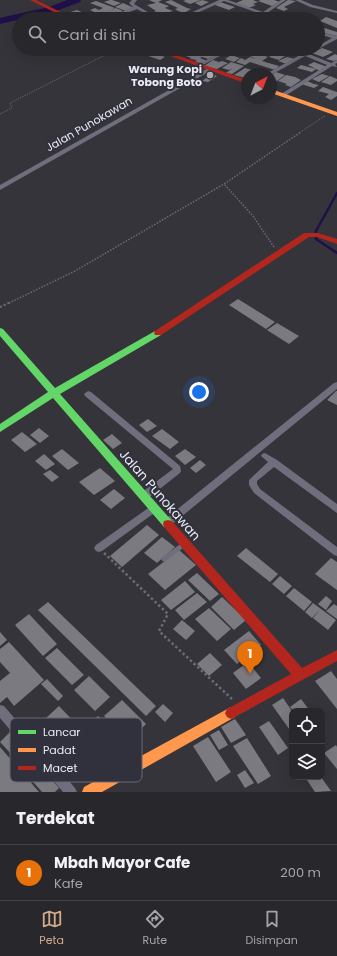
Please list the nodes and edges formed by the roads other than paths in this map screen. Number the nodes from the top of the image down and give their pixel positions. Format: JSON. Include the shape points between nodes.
{"nodes":[{"id":1,"x":32,"y":0,"type":"edge"},
{"id":2,"x":135,"y":0,"type":"edge"},
{"id":3,"x":223,"y":0,"type":"edge"},
{"id":4,"x":241,"y":0,"type":"edge"},
{"id":5,"x":284,"y":0,"type":"edge"},
{"id":6,"x":297,"y":0,"type":"edge"},
{"id":7,"x":232,"y":4,"type":"junction"},
{"id":8,"x":136,"y":8,"type":"junction"},
{"id":9,"x":56,"y":12,"type":"edge"},
{"id":10,"x":125,"y":12,"type":"edge"},
{"id":11,"x":144,"y":12,"type":"edge"},
{"id":12,"x":195,"y":12,"type":"edge"},
{"id":13,"x":264,"y":12,"type":"joint"},
{"id":14,"x":337,"y":12,"type":"edge"},
{"id":15,"x":325,"y":34,"type":"edge"},
{"id":16,"x":337,"y":37,"type":"edge"},
{"id":17,"x":325,"y":44,"type":"edge"},
{"id":18,"x":174,"y":56,"type":"edge"},
{"id":19,"x":217,"y":56,"type":"edge"},
{"id":20,"x":304,"y":56,"type":"edge"},
{"id":21,"x":309,"y":56,"type":"edge"},
{"id":22,"x":335,"y":64,"type":"edge"},
{"id":23,"x":199,"y":65,"type":"junction"},
{"id":24,"x":210,"y":69,"type":"junction"},
{"id":25,"x":277,"y":70,"type":"edge"},
{"id":26,"x":241,"y":80,"type":"edge"},
{"id":27,"x":277,"y":93,"type":"edge"},
{"id":28,"x":283,"y":95,"type":"junction"},
{"id":29,"x":334,"y":113,"type":"edge"},
{"id":30,"x":0,"y":188,"type":"edge"},
{"id":31,"x":337,"y":242,"type":"edge"},
{"id":32,"x":0,"y":331,"type":"edge"},
{"id":33,"x":337,"y":386,"type":"edge"},
{"id":34,"x":54,"y":393,"type":"junction"},
{"id":35,"x":88,"y":394,"type":"dead end"},
{"id":36,"x":0,"y":429,"type":"edge"},
{"id":37,"x":265,"y":456,"type":"dead end"},
{"id":38,"x":274,"y":462,"type":"junction"},
{"id":39,"x":144,"y":496,"type":"junction"},
{"id":40,"x":154,"y":508,"type":"junction"},
{"id":41,"x":337,"y":509,"type":"edge"},
{"id":42,"x":167,"y":523,"type":"junction"},
{"id":43,"x":185,"y":543,"type":"junction"},
{"id":44,"x":99,"y":548,"type":"road end"},
{"id":45,"x":337,"y":552,"type":"edge"},
{"id":46,"x":164,"y":559,"type":"dead end"},
{"id":47,"x":337,"y":655,"type":"edge"},
{"id":48,"x":300,"y":675,"type":"junction"},
{"id":49,"x":0,"y":710,"type":"edge"},
{"id":50,"x":10,"y":722,"type":"edge"},
{"id":51,"x":142,"y":763,"type":"edge"},
{"id":52,"x":61,"y":782,"type":"edge"},
{"id":53,"x":107,"y":782,"type":"edge"},
{"id":54,"x":70,"y":792,"type":"edge"},
{"id":55,"x":89,"y":792,"type":"edge"}],
"edges":[{"from":1,"to":9,"type":"street"},
{"from":2,"to":8,"type":"street","via":[[131,3]]},
{"from":3,"to":7,"type":"street"},
{"from":3,"to":12,"type":"street"},
{"from":4,"to":7,"type":"street"},
{"from":5,"to":13,"type":"street"},
{"from":6,"to":14,"type":"street"},
{"from":7,"to":13,"type":"street"},
{"from":8,"to":10,"type":"street"},
{"from":8,"to":11,"type":"street"},
{"from":15,"to":16,"type":"street"},
{"from":16,"to":17,"type":"street"},
{"from":18,"to":23,"type":"street"},
{"from":19,"to":23,"type":"street"},
{"from":20,"to":25,"type":"street"},
{"from":21,"to":22,"type":"street"},
{"from":22,"to":28,"type":"street"},
{"from":23,"to":24,"type":"street"},
{"from":24,"to":26,"type":"street"},
{"from":24,"to":30,"type":"street","name":"Jalan Punokawan"},
{"from":27,"to":28,"type":"street"},
{"from":28,"to":29,"type":"street"},
{"from":31,"to":34,"type":"street","via":[[316,235],[307,235],[161,331]]},
{"from":32,"to":34,"type":"street","name":"Jalan Punokawan"},
{"from":33,"to":42,"type":"street"},
{"from":34,"to":36,"type":"street"},
{"from":34,"to":39,"type":"street","name":"Jalan Punokawan"},
{"from":35,"to":39,"type":"street","via":[[177,468],[171,476]]},
{"from":37,"to":38,"type":"street"},
{"from":38,"to":41,"type":"street"},
{"from":38,"to":45,"type":"street","via":[[253,480],[257,491]]},
{"from":39,"to":40,"type":"street","name":"Jalan Punokawan"},
{"from":40,"to":42,"type":"street","name":"Jalan Punokawan"},
{"from":40,"to":44,"type":"street"},
{"from":42,"to":43,"type":"street","name":"Jalan Punokawan"},
{"from":43,"to":46,"type":"lane"},
{"from":43,"to":48,"type":"street","name":"Jalan Punokawan"},
{"from":47,"to":48,"type":"street"},
{"from":48,"to":51,"type":"street"},
{"from":49,"to":50,"type":"street"},
{"from":52,"to":54,"type":"street"},
{"from":53,"to":55,"type":"street"}]}
